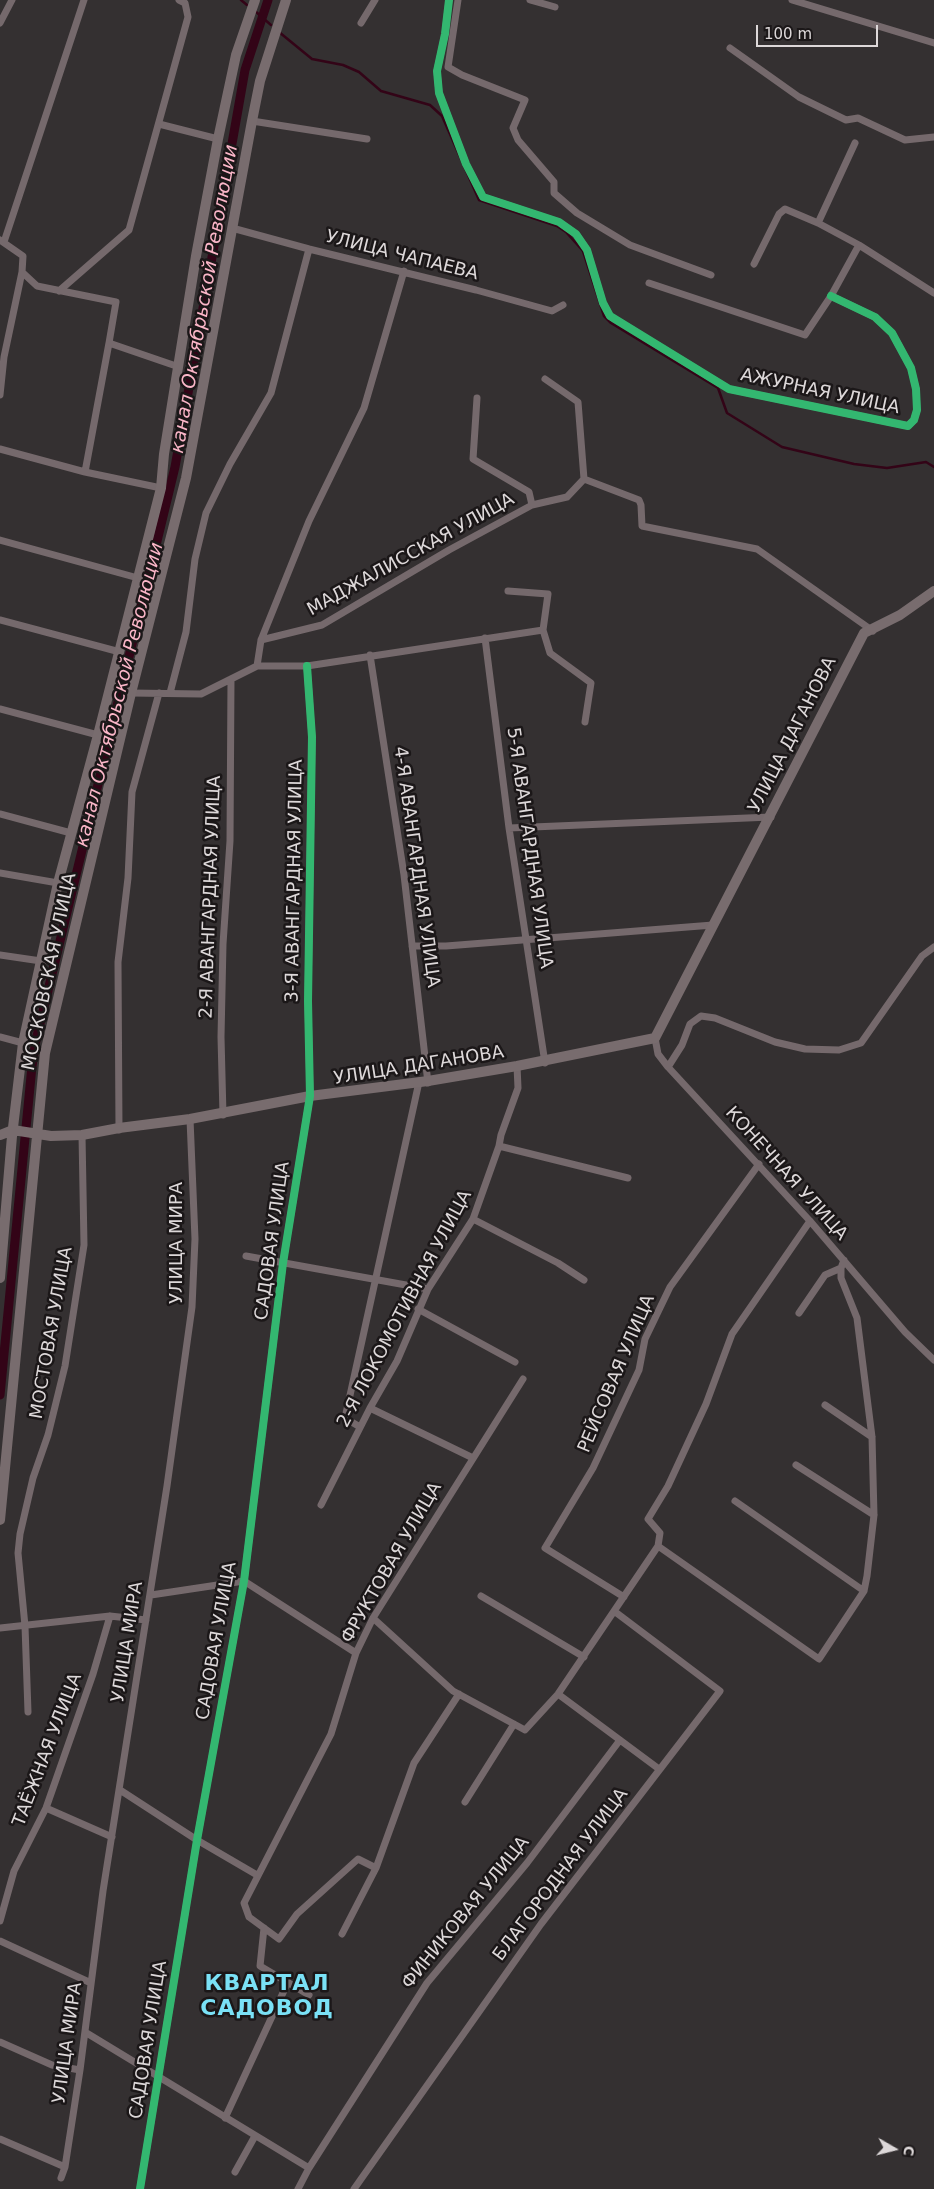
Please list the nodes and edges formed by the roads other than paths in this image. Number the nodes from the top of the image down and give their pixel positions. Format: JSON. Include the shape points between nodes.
{"nodes":[{"id":1,"x":12,"y":0,"type":"edge"},
{"id":2,"x":84,"y":0,"type":"edge"},
{"id":3,"x":179,"y":0,"type":"edge"},
{"id":4,"x":254,"y":0,"type":"edge"},
{"id":5,"x":286,"y":0,"type":"edge"},
{"id":6,"x":375,"y":0,"type":"edge"},
{"id":7,"x":449,"y":0,"type":"edge"},
{"id":8,"x":458,"y":0,"type":"edge"},
{"id":9,"x":530,"y":0,"type":"edge"},
{"id":10,"x":792,"y":0,"type":"edge"},
{"id":11,"x":555,"y":7,"type":"dead end"},
{"id":12,"x":0,"y":23,"type":"edge"},
{"id":13,"x":361,"y":23,"type":"dead end"},
{"id":14,"x":934,"y":43,"type":"edge"},
{"id":15,"x":730,"y":48,"type":"dead end"},
{"id":16,"x":252,"y":121,"type":"junction"},
{"id":17,"x":159,"y":124,"type":"junction"},
{"id":18,"x":934,"y":137,"type":"edge"},
{"id":19,"x":218,"y":139,"type":"junction"},
{"id":20,"x":366,"y":139,"type":"dead end"},
{"id":21,"x":855,"y":143,"type":"dead end"},
{"id":22,"x":818,"y":223,"type":"junction"},
{"id":23,"x":232,"y":228,"type":"junction"},
{"id":24,"x":2,"y":241,"type":"edge"},
{"id":25,"x":859,"y":245,"type":"junction"},
{"id":26,"x":309,"y":249,"type":"junction"},
{"id":27,"x":754,"y":264,"type":"dead end"},
{"id":28,"x":404,"y":271,"type":"junction"},
{"id":29,"x":22,"y":272,"type":"junction"},
{"id":30,"x":711,"y":275,"type":"dead end"},
{"id":31,"x":649,"y":283,"type":"dead end"},
{"id":32,"x":59,"y":291,"type":"junction"},
{"id":33,"x":934,"y":293,"type":"edge"},
{"id":34,"x":831,"y":296,"type":"junction"},
{"id":35,"x":563,"y":305,"type":"dead end"},
{"id":36,"x":109,"y":342,"type":"junction"},
{"id":37,"x":179,"y":367,"type":"junction"},
{"id":38,"x":545,"y":379,"type":"dead end"},
{"id":39,"x":0,"y":395,"type":"edge"},
{"id":40,"x":477,"y":398,"type":"dead end"},
{"id":41,"x":0,"y":449,"type":"edge"},
{"id":42,"x":85,"y":472,"type":"junction"},
{"id":43,"x":584,"y":479,"type":"junction"},
{"id":44,"x":161,"y":488,"type":"junction"},
{"id":45,"x":532,"y":505,"type":"junction"},
{"id":46,"x":0,"y":540,"type":"edge"},
{"id":47,"x":138,"y":578,"type":"junction"},
{"id":48,"x":508,"y":591,"type":"dead end"},
{"id":49,"x":934,"y":591,"type":"edge"},
{"id":50,"x":934,"y":595,"type":"edge"},
{"id":51,"x":0,"y":620,"type":"edge"},
{"id":52,"x":543,"y":630,"type":"junction"},
{"id":53,"x":872,"y":630,"type":"junction"},
{"id":54,"x":485,"y":638,"type":"junction"},
{"id":55,"x":261,"y":640,"type":"junction"},
{"id":56,"x":120,"y":652,"type":"junction"},
{"id":57,"x":370,"y":655,"type":"junction"},
{"id":58,"x":257,"y":666,"type":"junction"},
{"id":59,"x":307,"y":666,"type":"junction"},
{"id":60,"x":231,"y":679,"type":"junction"},
{"id":61,"x":131,"y":693,"type":"junction"},
{"id":62,"x":159,"y":693,"type":"junction"},
{"id":63,"x":170,"y":693,"type":"junction"},
{"id":64,"x":0,"y":710,"type":"edge"},
{"id":65,"x":585,"y":722,"type":"dead end"},
{"id":66,"x":98,"y":735,"type":"junction"},
{"id":67,"x":0,"y":814,"type":"edge"},
{"id":68,"x":771,"y":817,"type":"junction"},
{"id":69,"x":509,"y":828,"type":"junction"},
{"id":70,"x":71,"y":833,"type":"junction"},
{"id":71,"x":0,"y":873,"type":"edge"},
{"id":72,"x":58,"y":883,"type":"junction"},
{"id":73,"x":714,"y":926,"type":"junction"},
{"id":74,"x":526,"y":939,"type":"junction"},
{"id":75,"x":412,"y":946,"type":"junction"},
{"id":76,"x":934,"y":947,"type":"edge"},
{"id":77,"x":0,"y":955,"type":"edge"},
{"id":78,"x":41,"y":961,"type":"junction"},
{"id":79,"x":0,"y":1037,"type":"edge"},
{"id":80,"x":655,"y":1040,"type":"junction"},
{"id":81,"x":24,"y":1043,"type":"junction"},
{"id":82,"x":545,"y":1062,"type":"junction"},
{"id":83,"x":517,"y":1067,"type":"junction"},
{"id":84,"x":668,"y":1067,"type":"junction"},
{"id":85,"x":423,"y":1082,"type":"junction"},
{"id":86,"x":309,"y":1098,"type":"junction"},
{"id":87,"x":223,"y":1114,"type":"junction"},
{"id":88,"x":190,"y":1120,"type":"junction"},
{"id":89,"x":119,"y":1129,"type":"junction"},
{"id":90,"x":13,"y":1133,"type":"junction"},
{"id":91,"x":0,"y":1135,"type":"edge"},
{"id":92,"x":37,"y":1136,"type":"junction"},
{"id":93,"x":83,"y":1137,"type":"junction"},
{"id":94,"x":0,"y":1140,"type":"edge"},
{"id":95,"x":500,"y":1146,"type":"junction"},
{"id":96,"x":758,"y":1164,"type":"junction"},
{"id":97,"x":628,"y":1178,"type":"dead end"},
{"id":98,"x":473,"y":1219,"type":"junction"},
{"id":99,"x":810,"y":1221,"type":"junction"},
{"id":100,"x":246,"y":1256,"type":"dead end"},
{"id":101,"x":844,"y":1260,"type":"junction"},
{"id":102,"x":283,"y":1263,"type":"junction"},
{"id":103,"x":841,"y":1268,"type":"junction"},
{"id":104,"x":0,"y":1278,"type":"edge"},
{"id":105,"x":376,"y":1280,"type":"junction"},
{"id":106,"x":584,"y":1280,"type":"dead end"},
{"id":107,"x":428,"y":1289,"type":"junction"},
{"id":108,"x":418,"y":1309,"type":"junction"},
{"id":109,"x":799,"y":1313,"type":"dead end"},
{"id":110,"x":934,"y":1360,"type":"edge"},
{"id":111,"x":515,"y":1362,"type":"dead end"},
{"id":112,"x":523,"y":1379,"type":"dead end"},
{"id":113,"x":825,"y":1405,"type":"dead end"},
{"id":114,"x":370,"y":1408,"type":"junction"},
{"id":115,"x":360,"y":1427,"type":"junction"},
{"id":116,"x":872,"y":1437,"type":"junction"},
{"id":117,"x":472,"y":1458,"type":"junction"},
{"id":118,"x":796,"y":1465,"type":"dead end"},
{"id":119,"x":735,"y":1501,"type":"dead end"},
{"id":120,"x":321,"y":1505,"type":"dead end"},
{"id":121,"x":874,"y":1515,"type":"junction"},
{"id":122,"x":0,"y":1520,"type":"edge"},
{"id":123,"x":658,"y":1546,"type":"junction"},
{"id":124,"x":244,"y":1582,"type":"junction"},
{"id":125,"x":864,"y":1591,"type":"junction"},
{"id":126,"x":151,"y":1595,"type":"junction"},
{"id":127,"x":482,"y":1596,"type":"dead end"},
{"id":128,"x":624,"y":1597,"type":"junction"},
{"id":129,"x":614,"y":1611,"type":"junction"},
{"id":130,"x":110,"y":1616,"type":"junction"},
{"id":131,"x":373,"y":1618,"type":"junction"},
{"id":132,"x":146,"y":1620,"type":"junction"},
{"id":133,"x":25,"y":1626,"type":"junction"},
{"id":134,"x":0,"y":1628,"type":"edge"},
{"id":135,"x":356,"y":1653,"type":"junction"},
{"id":136,"x":584,"y":1657,"type":"junction"},
{"id":137,"x":459,"y":1694,"type":"junction"},
{"id":138,"x":558,"y":1694,"type":"junction"},
{"id":139,"x":28,"y":1712,"type":"dead end"},
{"id":140,"x":514,"y":1724,"type":"junction"},
{"id":141,"x":620,"y":1740,"type":"junction"},
{"id":142,"x":659,"y":1769,"type":"junction"},
{"id":143,"x":120,"y":1790,"type":"junction"},
{"id":144,"x":466,"y":1802,"type":"dead end"},
{"id":145,"x":46,"y":1808,"type":"junction"},
{"id":146,"x":112,"y":1837,"type":"junction"},
{"id":147,"x":196,"y":1840,"type":"junction"},
{"id":148,"x":376,"y":1868,"type":"junction"},
{"id":149,"x":257,"y":1875,"type":"junction"},
{"id":150,"x":0,"y":1921,"type":"edge"},
{"id":151,"x":264,"y":1928,"type":"junction"},
{"id":152,"x":342,"y":1934,"type":"dead end"},
{"id":153,"x":0,"y":1941,"type":"edge"},
{"id":154,"x":288,"y":1982,"type":"junction"},
{"id":155,"x":91,"y":1983,"type":"junction"},
{"id":156,"x":309,"y":1994,"type":"dead end"},
{"id":157,"x":85,"y":2032,"type":"junction"},
{"id":158,"x":0,"y":2042,"type":"edge"},
{"id":159,"x":80,"y":2070,"type":"junction"},
{"id":160,"x":158,"y":2077,"type":"junction"},
{"id":161,"x":225,"y":2118,"type":"junction"},
{"id":162,"x":255,"y":2136,"type":"junction"},
{"id":163,"x":0,"y":2139,"type":"edge"},
{"id":164,"x":65,"y":2167,"type":"junction"},
{"id":165,"x":309,"y":2168,"type":"junction"},
{"id":166,"x":235,"y":2172,"type":"dead end"},
{"id":167,"x":61,"y":2178,"type":"dead end"},
{"id":168,"x":140,"y":2189,"type":"edge"},
{"id":169,"x":298,"y":2189,"type":"edge"},
{"id":170,"x":354,"y":2189,"type":"edge"}],
"edges":[{"from":1,"to":12,"type":"street"},
{"from":2,"to":24,"type":"street"},
{"from":3,"to":17,"type":"street","via":[[185,3],[188,17]]},
{"from":4,"to":19,"type":"main road","via":[[236,55]]},
{"from":5,"to":16,"type":"main road","name":"МОСКОВСКАЯ УЛИЦА","via":[[260,82]]},
{"from":6,"to":13,"type":"street"},
{"from":7,"to":34,"type":"street","name":"АЖУРНАЯ УЛИЦА","via":[[436,71],[439,93],[466,164],[483,197],[559,222],[576,234],[587,250],[610,316],[729,389],[908,426],[917,410],[916,389],[911,368],[892,333],[875,317]]},
{"from":8,"to":30,"type":"street","via":[[448,67],[525,100],[512,128],[518,140],[554,182],[554,193],[577,212],[630,245]]},
{"from":9,"to":11,"type":"street"},
{"from":10,"to":14,"type":"street"},
{"from":15,"to":18,"type":"street","via":[[799,97],[846,120],[858,118],[905,140]]},
{"from":16,"to":20,"type":"street"},
{"from":16,"to":23,"type":"main road","name":"МОСКОВСКАЯ УЛИЦА"},
{"from":17,"to":19,"type":"street"},
{"from":17,"to":32,"type":"street","via":[[129,230]]},
{"from":19,"to":37,"type":"main road"},
{"from":21,"to":22,"type":"street"},
{"from":22,"to":25,"type":"street"},
{"from":22,"to":27,"type":"street","via":[[785,209],[779,214]]},
{"from":23,"to":26,"type":"street","name":"УЛИЦА ЧАПАЕВА"},
{"from":23,"to":61,"type":"main road","name":"МОСКОВСКАЯ УЛИЦА","via":[[186,478]]},
{"from":24,"to":29,"type":"street","via":[[24,256]]},
{"from":25,"to":33,"type":"street"},
{"from":25,"to":34,"type":"street"},
{"from":26,"to":28,"type":"street","name":"УЛИЦА ЧАПАЕВА"},
{"from":26,"to":63,"type":"street","via":[[272,393],[230,464],[206,513],[195,559],[186,632]]},
{"from":28,"to":35,"type":"street","name":"УЛИЦА ЧАПАЕВА","via":[[552,311]]},
{"from":28,"to":55,"type":"street","via":[[364,408],[309,521]]},
{"from":29,"to":32,"type":"street","via":[[37,286]]},
{"from":29,"to":39,"type":"street","via":[[4,357]]},
{"from":31,"to":34,"type":"street","via":[[805,335]]},
{"from":32,"to":36,"type":"street","via":[[116,302]]},
{"from":36,"to":37,"type":"street"},
{"from":36,"to":42,"type":"street"},
{"from":37,"to":44,"type":"main road"},
{"from":38,"to":43,"type":"street","via":[[578,402]]},
{"from":40,"to":45,"type":"street","via":[[473,459],[529,492]]},
{"from":41,"to":42,"type":"street"},
{"from":42,"to":44,"type":"street"},
{"from":43,"to":45,"type":"street","name":"МАДЖАЛИССКАЯ УЛИЦА","via":[[567,497]]},
{"from":43,"to":53,"type":"street","via":[[639,500],[642,526],[757,549]]},
{"from":44,"to":47,"type":"main road"},
{"from":45,"to":55,"type":"street","name":"МАДЖАЛИССКАЯ УЛИЦА","via":[[322,625]]},
{"from":46,"to":47,"type":"street"},
{"from":47,"to":56,"type":"main road"},
{"from":48,"to":52,"type":"street","via":[[548,594]]},
{"from":49,"to":53,"type":"main road","name":"УЛИЦА ДАГАНОВА"},
{"from":50,"to":53,"type":"main road","name":"УЛИЦА ДАГАНОВА"},
{"from":51,"to":56,"type":"street"},
{"from":52,"to":54,"type":"street"},
{"from":52,"to":65,"type":"street","via":[[550,653],[591,683]]},
{"from":53,"to":68,"type":"main road","name":"УЛИЦА ДАГАНОВА","via":[[866,635]]},
{"from":54,"to":57,"type":"street"},
{"from":54,"to":69,"type":"street","name":"5-Я АВАНГАРДНАЯ УЛИЦА"},
{"from":55,"to":58,"type":"street"},
{"from":56,"to":66,"type":"main road"},
{"from":57,"to":59,"type":"street"},
{"from":57,"to":75,"type":"street","name":"4-Я АВАНГАРДНАЯ УЛИЦА"},
{"from":58,"to":59,"type":"street"},
{"from":58,"to":60,"type":"street"},
{"from":59,"to":86,"type":"street","name":"3-Я АВАНГАРДНАЯ УЛИЦА","via":[[312,737]]},
{"from":60,"to":63,"type":"street","via":[[201,694]]},
{"from":60,"to":87,"type":"street","name":"2-Я АВАНГАРДНАЯ УЛИЦА","via":[[230,841],[223,944]]},
{"from":61,"to":62,"type":"street"},
{"from":61,"to":92,"type":"main road","name":"МОСКОВСКАЯ УЛИЦА","via":[[45,1053]]},
{"from":62,"to":63,"type":"street"},
{"from":62,"to":89,"type":"street","via":[[132,792],[128,878],[118,962]]},
{"from":64,"to":66,"type":"street"},
{"from":66,"to":70,"type":"main road"},
{"from":67,"to":70,"type":"street"},
{"from":68,"to":69,"type":"street"},
{"from":68,"to":73,"type":"main road","name":"УЛИЦА ДАГАНОВА"},
{"from":69,"to":74,"type":"street","name":"5-Я АВАНГАРДНАЯ УЛИЦА"},
{"from":70,"to":72,"type":"main road"},
{"from":71,"to":72,"type":"street"},
{"from":72,"to":78,"type":"main road"},
{"from":73,"to":74,"type":"street"},
{"from":73,"to":80,"type":"main road","name":"УЛИЦА ДАГАНОВА"},
{"from":74,"to":75,"type":"street"},
{"from":74,"to":82,"type":"street","name":"5-Я АВАНГАРДНАЯ УЛИЦА"},
{"from":75,"to":85,"type":"street","name":"4-Я АВАНГАРДНАЯ УЛИЦА"},
{"from":76,"to":84,"type":"street","via":[[922,956],[861,1043],[839,1050],[805,1049],[775,1042],[715,1018],[700,1016],[690,1024]]},
{"from":77,"to":78,"type":"street"},
{"from":78,"to":81,"type":"main road"},
{"from":79,"to":81,"type":"street"},
{"from":80,"to":82,"type":"main road","name":"УЛИЦА ДАГАНОВА"},
{"from":80,"to":84,"type":"street","name":"КОНЕЧНАЯ УЛИЦА","via":[[658,1054]]},
{"from":81,"to":90,"type":"main road"},
{"from":82,"to":83,"type":"main road","name":"УЛИЦА ДАГАНОВА"},
{"from":83,"to":85,"type":"main road","name":"УЛИЦА ДАГАНОВА"},
{"from":83,"to":95,"type":"street","name":"2-Я ЛОКОМОТИВНАЯ УЛИЦА","via":[[518,1088]]},
{"from":84,"to":96,"type":"street","name":"КОНЕЧНАЯ УЛИЦА"},
{"from":85,"to":86,"type":"main road","name":"УЛИЦА ДАГАНОВА"},
{"from":85,"to":105,"type":"street","name":"4-Я АВАНГАРДНАЯ УЛИЦА"},
{"from":86,"to":87,"type":"main road","name":"УЛИЦА ДАГАНОВА"},
{"from":86,"to":102,"type":"street","name":"САДОВАЯ УЛИЦА"},
{"from":87,"to":88,"type":"main road","name":"УЛИЦА ДАГАНОВА"},
{"from":88,"to":89,"type":"main road","name":"УЛИЦА ДАГАНОВА"},
{"from":88,"to":126,"type":"street","name":"УЛИЦА МИРА","via":[[195,1239],[192,1307]]},
{"from":89,"to":93,"type":"main road","name":"УЛИЦА ДАГАНОВА"},
{"from":90,"to":91,"type":"main road","name":"УЛИЦА ДАГАНОВА"},
{"from":90,"to":92,"type":"main road","name":"УЛИЦА ДАГАНОВА"},
{"from":90,"to":94,"type":"main road","name":"УЛИЦА ДАГАНОВА"},
{"from":90,"to":104,"type":"main road"},
{"from":92,"to":93,"type":"main road","name":"УЛИЦА ДАГАНОВА","via":[[50,1140]]},
{"from":92,"to":122,"type":"main road","name":"МОСКОВСКАЯ УЛИЦА"},
{"from":93,"to":133,"type":"street","name":"МОСТОВАЯ УЛИЦА","via":[[84,1245],[68,1347],[48,1435],[33,1478],[20,1534],[18,1552]]},
{"from":95,"to":97,"type":"street"},
{"from":95,"to":98,"type":"street","name":"2-Я ЛОКОМОТИВНАЯ УЛИЦА"},
{"from":96,"to":99,"type":"street","name":"КОНЕЧНАЯ УЛИЦА"},
{"from":96,"to":128,"type":"street","name":"РЕЙСОВАЯ УЛИЦА","via":[[670,1287],[645,1339],[638,1370],[594,1468],[545,1548]]},
{"from":98,"to":106,"type":"street","via":[[551,1259]]},
{"from":98,"to":107,"type":"street","name":"2-Я ЛОКОМОТИВНАЯ УЛИЦА"},
{"from":99,"to":101,"type":"street","name":"КОНЕЧНАЯ УЛИЦА"},
{"from":99,"to":123,"type":"street","via":[[732,1334],[706,1404],[668,1486],[648,1519],[660,1533]]},
{"from":100,"to":102,"type":"street"},
{"from":101,"to":103,"type":"street","name":"КОНЕЧНАЯ УЛИЦА"},
{"from":101,"to":110,"type":"street","via":[[905,1332]]},
{"from":102,"to":105,"type":"street"},
{"from":102,"to":124,"type":"street","name":"САДОВАЯ УЛИЦА"},
{"from":103,"to":109,"type":"street","via":[[825,1275]]},
{"from":103,"to":116,"type":"street","name":"КОНЕЧНАЯ УЛИЦА","via":[[841,1278],[857,1318]]},
{"from":105,"to":107,"type":"street"},
{"from":105,"to":115,"type":"street","name":"4-Я АВАНГАРДНАЯ УЛИЦА","via":[[345,1418]]},
{"from":107,"to":108,"type":"street","name":"2-Я ЛОКОМОТИВНАЯ УЛИЦА"},
{"from":108,"to":111,"type":"street"},
{"from":108,"to":114,"type":"street","name":"2-Я ЛОКОМОТИВНАЯ УЛИЦА","via":[[397,1361]]},
{"from":112,"to":117,"type":"street","name":"ФРУКТОВАЯ УЛИЦА"},
{"from":113,"to":116,"type":"street"},
{"from":114,"to":115,"type":"street","name":"2-Я ЛОКОМОТИВНАЯ УЛИЦА"},
{"from":114,"to":117,"type":"street"},
{"from":115,"to":120,"type":"street","name":"2-Я ЛОКОМОТИВНАЯ УЛИЦА"},
{"from":116,"to":121,"type":"street","name":"КОНЕЧНАЯ УЛИЦА"},
{"from":117,"to":131,"type":"street","name":"ФРУКТОВАЯ УЛИЦА"},
{"from":118,"to":121,"type":"street"},
{"from":119,"to":125,"type":"street"},
{"from":121,"to":125,"type":"street","name":"КОНЕЧНАЯ УЛИЦА"},
{"from":123,"to":125,"type":"street","name":"КОНЕЧНАЯ УЛИЦА","via":[[819,1659]]},
{"from":123,"to":128,"type":"street"},
{"from":124,"to":126,"type":"street"},
{"from":124,"to":135,"type":"street"},
{"from":124,"to":147,"type":"street","name":"САДОВАЯ УЛИЦА"},
{"from":126,"to":132,"type":"street","name":"УЛИЦА МИРА"},
{"from":127,"to":136,"type":"street"},
{"from":128,"to":129,"type":"street"},
{"from":129,"to":136,"type":"street"},
{"from":129,"to":142,"type":"street","name":"БЛАГОРОДНАЯ УЛИЦА","via":[[720,1690]]},
{"from":130,"to":132,"type":"street"},
{"from":130,"to":133,"type":"street"},
{"from":130,"to":145,"type":"street","name":"ТАЁЖНАЯ УЛИЦА"},
{"from":131,"to":135,"type":"street","name":"ФРУКТОВАЯ УЛИЦА"},
{"from":131,"to":137,"type":"street"},
{"from":132,"to":143,"type":"street","name":"УЛИЦА МИРА"},
{"from":133,"to":134,"type":"street"},
{"from":133,"to":139,"type":"street","name":"МОСТОВАЯ УЛИЦА"},
{"from":135,"to":149,"type":"street","name":"ФРУКТОВАЯ УЛИЦА","via":[[331,1734]]},
{"from":136,"to":138,"type":"street"},
{"from":137,"to":140,"type":"street"},
{"from":137,"to":148,"type":"street","via":[[414,1763]]},
{"from":138,"to":140,"type":"street","via":[[525,1730]]},
{"from":138,"to":141,"type":"street"},
{"from":140,"to":144,"type":"street"},
{"from":141,"to":142,"type":"street"},
{"from":141,"to":165,"type":"street","name":"ФИНИКОВАЯ УЛИЦА","via":[[527,1863],[427,1983]]},
{"from":142,"to":170,"type":"street","name":"БЛАГОРОДНАЯ УЛИЦА","via":[[541,1924]]},
{"from":143,"to":146,"type":"street","name":"УЛИЦА МИРА"},
{"from":143,"to":147,"type":"street"},
{"from":145,"to":146,"type":"street"},
{"from":145,"to":150,"type":"street","name":"ТАЁЖНАЯ УЛИЦА","via":[[14,1871]]},
{"from":146,"to":155,"type":"street","name":"УЛИЦА МИРА"},
{"from":147,"to":149,"type":"street"},
{"from":147,"to":160,"type":"street","name":"САДОВАЯ УЛИЦА"},
{"from":148,"to":151,"type":"street","via":[[358,1859],[297,1914],[279,1939]]},
{"from":148,"to":152,"type":"street"},
{"from":149,"to":151,"type":"street","name":"ФРУКТОВАЯ УЛИЦА","via":[[244,1903],[249,1917]]},
{"from":151,"to":154,"type":"street","via":[[260,1966]]},
{"from":153,"to":155,"type":"street"},
{"from":154,"to":156,"type":"street"},
{"from":154,"to":161,"type":"street"},
{"from":155,"to":157,"type":"street","name":"УЛИЦА МИРА"},
{"from":157,"to":159,"type":"street","name":"УЛИЦА МИРА"},
{"from":157,"to":160,"type":"street"},
{"from":158,"to":159,"type":"street","via":[[52,2065]]},
{"from":159,"to":164,"type":"street","name":"УЛИЦА МИРА"},
{"from":160,"to":161,"type":"street"},
{"from":160,"to":168,"type":"street","name":"САДОВАЯ УЛИЦА"},
{"from":161,"to":162,"type":"street"},
{"from":162,"to":165,"type":"street"},
{"from":162,"to":166,"type":"street"},
{"from":163,"to":164,"type":"street"},
{"from":164,"to":167,"type":"street","name":"УЛИЦА МИРА"},
{"from":165,"to":169,"type":"street","name":"ФИНИКОВАЯ УЛИЦА"}]}
